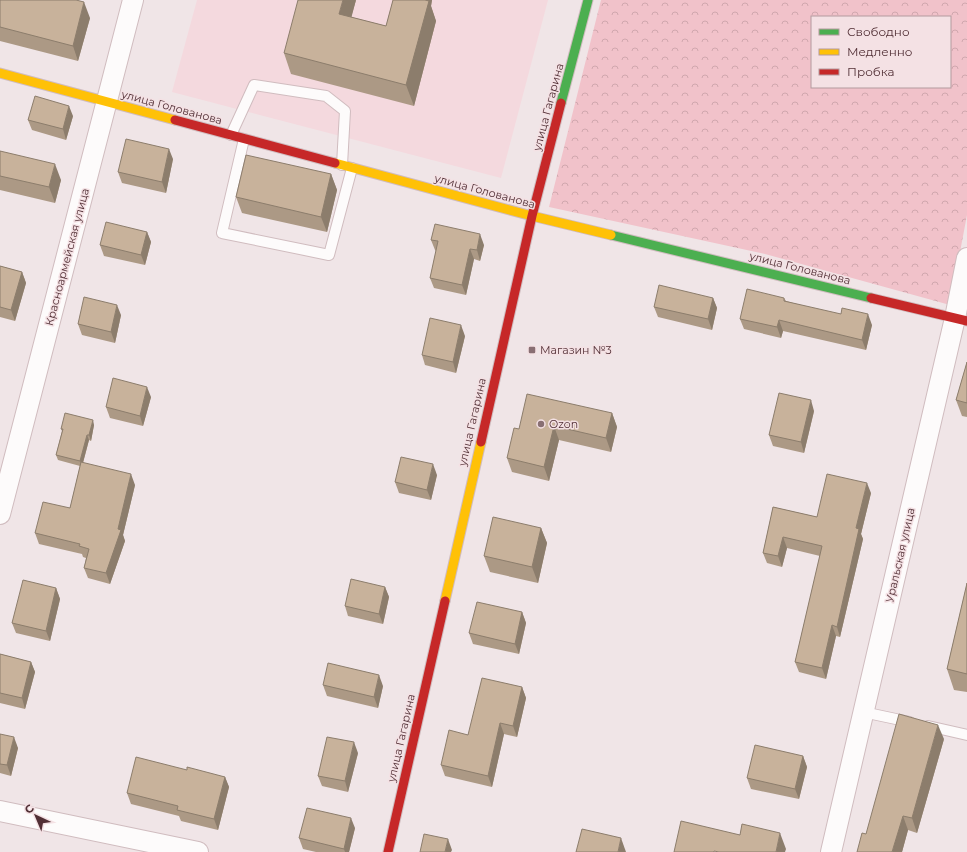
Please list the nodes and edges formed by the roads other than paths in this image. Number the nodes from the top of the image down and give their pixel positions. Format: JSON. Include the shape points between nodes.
{"nodes":[{"id":1,"x":133,"y":0,"type":"edge"},
{"id":2,"x":588,"y":0,"type":"edge"},
{"id":3,"x":0,"y":73,"type":"edge"},
{"id":4,"x":108,"y":102,"type":"junction"},
{"id":5,"x":231,"y":135,"type":"junction"},
{"id":6,"x":244,"y":139,"type":"junction"},
{"id":7,"x":342,"y":165,"type":"junction"},
{"id":8,"x":352,"y":168,"type":"junction"},
{"id":9,"x":532,"y":216,"type":"junction"},
{"id":10,"x":967,"y":258,"type":"edge"},
{"id":11,"x":961,"y":319,"type":"edge"},
{"id":12,"x":0,"y":514,"type":"edge"},
{"id":13,"x":863,"y":712,"type":"junction"},
{"id":14,"x":967,"y":735,"type":"edge"},
{"id":15,"x":0,"y":811,"type":"edge"},
{"id":16,"x":198,"y":852,"type":"edge"},
{"id":17,"x":388,"y":852,"type":"edge"},
{"id":18,"x":830,"y":852,"type":"edge"}],
"edges":[{"from":1,"to":4,"type":"street","name":"Красноармейская улица"},
{"from":2,"to":9,"type":"street","name":"улица Гагарина"},
{"from":3,"to":4,"type":"street","name":"улица Голованова"},
{"from":4,"to":5,"type":"street","name":"улица Голованова"},
{"from":4,"to":12,"type":"street","name":"Красноармейская улица"},
{"from":5,"to":6,"type":"street","name":"улица Голованова"},
{"from":5,"to":7,"type":"lane","via":[[254,85],[326,96],[345,111]]},
{"from":6,"to":7,"type":"street","name":"улица Голованова"},
{"from":6,"to":8,"type":"lane","via":[[222,233],[329,255]]},
{"from":7,"to":8,"type":"street","name":"улица Голованова"},
{"from":8,"to":9,"type":"street","name":"улица Голованова"},
{"from":9,"to":11,"type":"street","name":"улица Голованова"},
{"from":9,"to":17,"type":"street","name":"улица Гагарина"},
{"from":10,"to":11,"type":"street","name":"Уральская улица"},
{"from":11,"to":13,"type":"street","name":"Уральская улица"},
{"from":13,"to":14,"type":"lane"},
{"from":13,"to":18,"type":"street","name":"Уральская улица"},
{"from":15,"to":16,"type":"street"}]}
